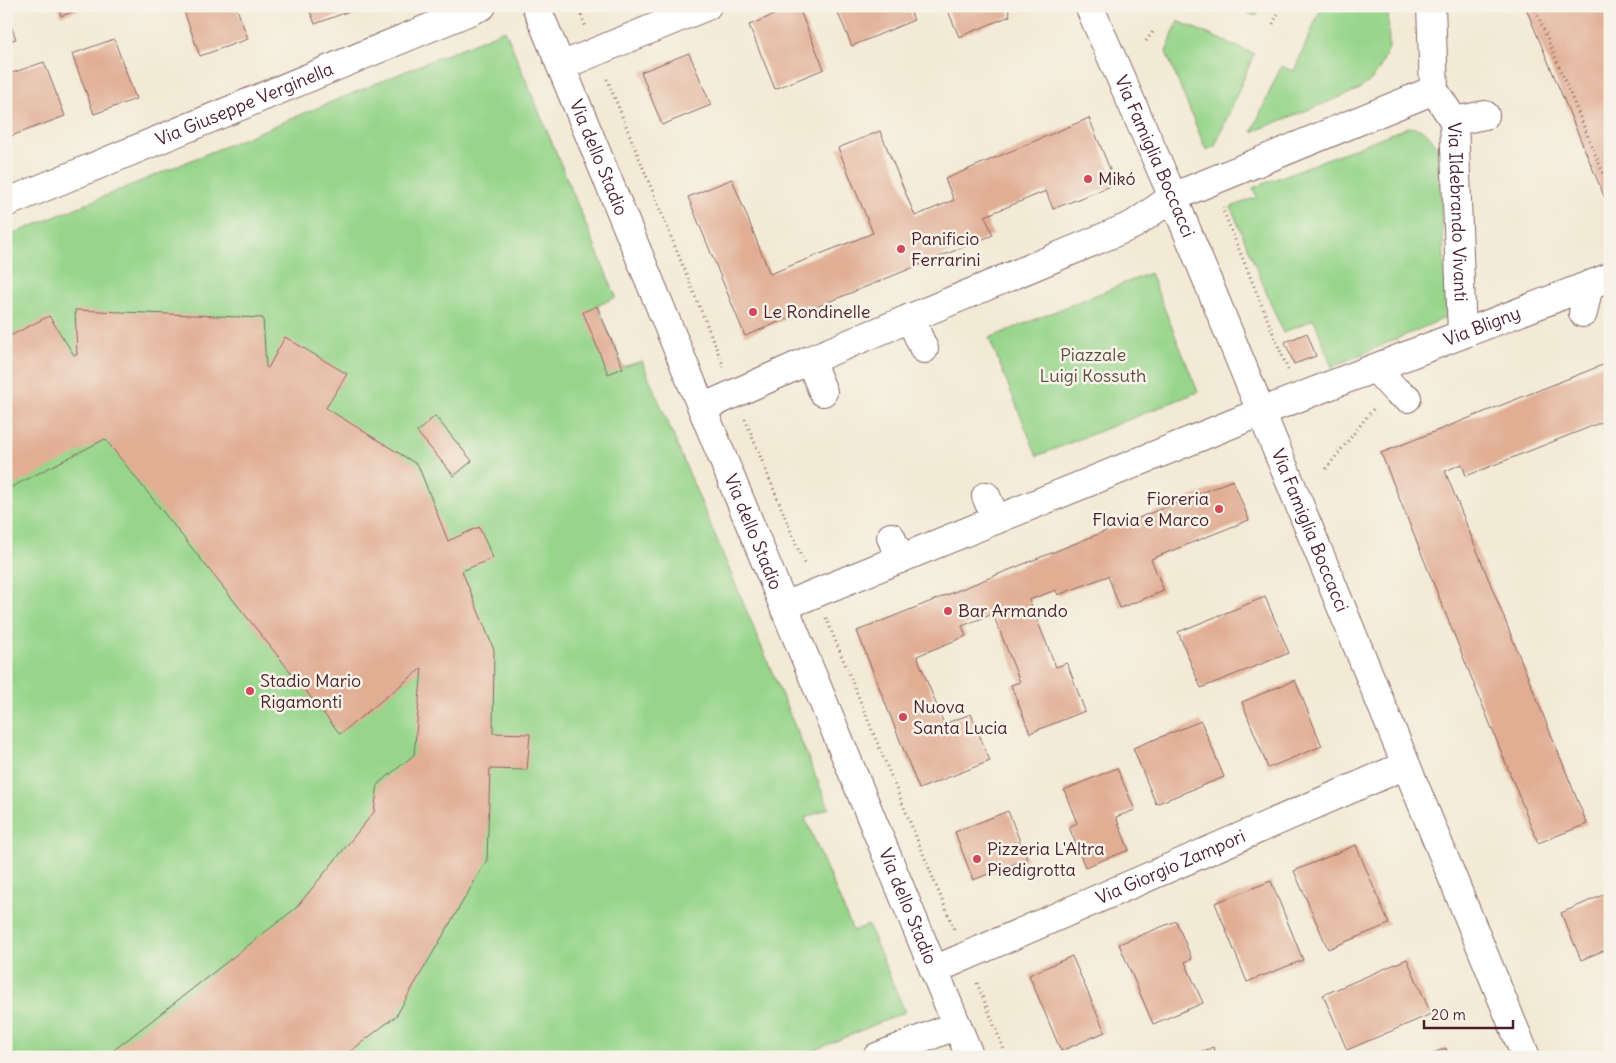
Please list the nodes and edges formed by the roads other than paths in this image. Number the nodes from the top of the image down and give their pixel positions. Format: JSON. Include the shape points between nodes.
{"nodes":[{"id":1,"x":482,"y":6,"type":"edge"},
{"id":2,"x":536,"y":6,"type":"edge"},
{"id":3,"x":707,"y":6,"type":"edge"},
{"id":4,"x":1089,"y":6,"type":"edge"},
{"id":5,"x":1431,"y":6,"type":"edge"},
{"id":6,"x":561,"y":66,"type":"junction"},
{"id":7,"x":1434,"y":90,"type":"junction"},
{"id":8,"x":1485,"y":115,"type":"dead end"},
{"id":9,"x":1454,"y":121,"type":"junction"},
{"id":10,"x":1173,"y":197,"type":"junction"},
{"id":11,"x":6,"y":203,"type":"edge"},
{"id":12,"x":1600,"y":281,"type":"edge"},
{"id":13,"x":1583,"y":313,"type":"dead end"},
{"id":14,"x":910,"y":318,"type":"junction"},
{"id":15,"x":1462,"y":334,"type":"junction"},
{"id":16,"x":924,"y":349,"type":"dead end"},
{"id":17,"x":810,"y":360,"type":"junction"},
{"id":18,"x":1375,"y":368,"type":"junction"},
{"id":19,"x":823,"y":392,"type":"dead end"},
{"id":20,"x":1407,"y":398,"type":"dead end"},
{"id":21,"x":702,"y":408,"type":"junction"},
{"id":22,"x":1261,"y":412,"type":"junction"},
{"id":23,"x":784,"y":606,"type":"junction"},
{"id":24,"x":1406,"y":766,"type":"junction"},
{"id":25,"x":934,"y":970,"type":"junction"},
{"id":26,"x":956,"y":1024,"type":"junction"},
{"id":27,"x":877,"y":1057,"type":"edge"},
{"id":28,"x":970,"y":1057,"type":"edge"},
{"id":29,"x":1526,"y":1057,"type":"edge"}],
"edges":[{"from":1,"to":11,"type":"street","name":"Via Giuseppe Verginella"},
{"from":2,"to":6,"type":"street","name":"Via dello Stadio"},
{"from":3,"to":6,"type":"street"},
{"from":4,"to":10,"type":"street","name":"Via Famiglia Boccacci"},
{"from":5,"to":7,"type":"street"},
{"from":6,"to":21,"type":"street","name":"Via dello Stadio"},
{"from":7,"to":9,"type":"street","name":"Via Ildebrando Vivanti"},
{"from":7,"to":10,"type":"street"},
{"from":8,"to":9,"type":"street"},
{"from":9,"to":15,"type":"street","name":"Via Ildebrando Vivanti"},
{"from":10,"to":14,"type":"street","via":[[1133,225]]},
{"from":10,"to":22,"type":"street","name":"Via Famiglia Boccacci"},
{"from":12,"to":13,"type":"street","name":"Via Bligny"},
{"from":12,"to":15,"type":"street","name":"Via Bligny"},
{"from":14,"to":16,"type":"street"},
{"from":14,"to":17,"type":"street"},
{"from":15,"to":18,"type":"street","name":"Via Bligny"},
{"from":17,"to":19,"type":"street"},
{"from":17,"to":21,"type":"street"},
{"from":18,"to":20,"type":"street"},
{"from":18,"to":22,"type":"street","name":"Via Bligny"},
{"from":21,"to":23,"type":"street","name":"Via dello Stadio"},
{"from":22,"to":23,"type":"street","via":[[991,508],[895,548],[816,593]]},
{"from":22,"to":24,"type":"street","name":"Via Famiglia Boccacci"},
{"from":23,"to":25,"type":"street","name":"Via dello Stadio"},
{"from":24,"to":25,"type":"street","name":"Via Giorgio Zampori"},
{"from":24,"to":29,"type":"street","name":"Via Famiglia Boccacci"},
{"from":25,"to":26,"type":"street","name":"Via dello Stadio"},
{"from":26,"to":27,"type":"street"},
{"from":26,"to":28,"type":"street","name":"Via dello Stadio"}]}
